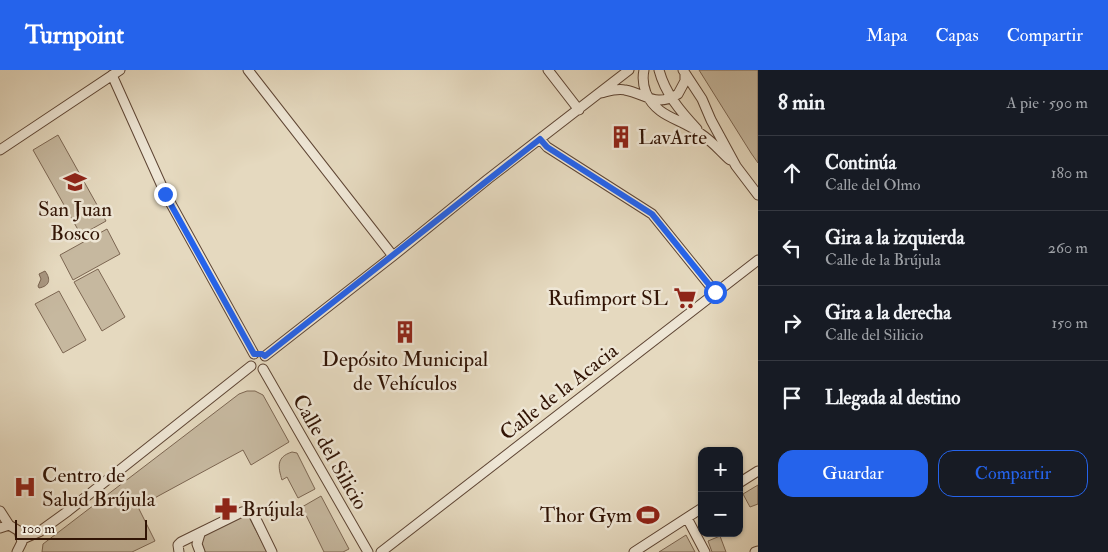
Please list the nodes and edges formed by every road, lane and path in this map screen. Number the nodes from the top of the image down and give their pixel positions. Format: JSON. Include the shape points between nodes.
{"nodes":[{"id":1,"x":248,"y":70,"type":"edge"},
{"id":2,"x":548,"y":70,"type":"edge"},
{"id":3,"x":629,"y":70,"type":"edge"},
{"id":4,"x":644,"y":70,"type":"edge"},
{"id":5,"x":659,"y":70,"type":"edge"},
{"id":6,"x":684,"y":72,"type":"edge"},
{"id":7,"x":116,"y":73,"type":"edge"},
{"id":8,"x":598,"y":94,"type":"junction"},
{"id":9,"x":672,"y":98,"type":"junction"},
{"id":10,"x":649,"y":99,"type":"junction"},
{"id":11,"x":579,"y":110,"type":"junction"},
{"id":12,"x":700,"y":132,"type":"junction"},
{"id":13,"x":540,"y":139,"type":"junction"},
{"id":14,"x":0,"y":150,"type":"edge"},
{"id":15,"x":736,"y":166,"type":"junction"},
{"id":16,"x":758,"y":195,"type":"edge"},
{"id":17,"x":393,"y":256,"type":"junction"},
{"id":18,"x":758,"y":260,"type":"edge"},
{"id":19,"x":715,"y":292,"type":"junction"},
{"id":20,"x":254,"y":354,"type":"junction"},
{"id":21,"x":265,"y":356,"type":"junction"},
{"id":22,"x":251,"y":366,"type":"junction"},
{"id":23,"x":263,"y":369,"type":"junction"},
{"id":24,"x":758,"y":471,"type":"edge"},
{"id":25,"x":743,"y":481,"type":"edge"},
{"id":26,"x":0,"y":511,"type":"edge"},
{"id":27,"x":698,"y":511,"type":"edge"},
{"id":28,"x":687,"y":518,"type":"junction"},
{"id":29,"x":4,"y":527,"type":"edge"},
{"id":30,"x":200,"y":534,"type":"junction"},
{"id":31,"x":22,"y":547,"type":"edge"},
{"id":32,"x":179,"y":552,"type":"edge"},
{"id":33,"x":200,"y":552,"type":"edge"},
{"id":34,"x":272,"y":552,"type":"edge"},
{"id":35,"x":368,"y":552,"type":"edge"},
{"id":36,"x":381,"y":552,"type":"edge"},
{"id":37,"x":634,"y":552,"type":"edge"},
{"id":38,"x":705,"y":552,"type":"edge"}],
"edges":[{"from":1,"to":17,"type":"street"},
{"from":2,"to":11,"type":"street"},
{"from":3,"to":8,"type":"street"},
{"from":4,"to":10,"type":"street","via":[[643,84]]},
{"from":5,"to":9,"type":"street"},
{"from":6,"to":9,"type":"street","via":[[682,88]]},
{"from":6,"to":15,"type":"street","via":[[702,99]]},
{"from":7,"to":14,"type":"street"},
{"from":7,"to":20,"type":"street","via":[[165,194]]},
{"from":8,"to":10,"type":"street","via":[[624,90]]},
{"from":8,"to":11,"type":"street"},
{"from":9,"to":10,"type":"street"},
{"from":9,"to":12,"type":"street"},
{"from":10,"to":12,"type":"street","via":[[660,111]]},
{"from":11,"to":13,"type":"street"},
{"from":12,"to":15,"type":"street"},
{"from":13,"to":17,"type":"street"},
{"from":13,"to":19,"type":"street","via":[[547,147],[652,214]]},
{"from":15,"to":16,"type":"street"},
{"from":17,"to":21,"type":"street"},
{"from":18,"to":19,"type":"street","name":"Calle de la Acacia"},
{"from":19,"to":36,"type":"street","name":"Calle de la Acacia"},
{"from":20,"to":21,"type":"street"},
{"from":20,"to":22,"type":"street"},
{"from":21,"to":23,"type":"street","via":[[267,360]]},
{"from":22,"to":23,"type":"street"},
{"from":22,"to":31,"type":"street"},
{"from":23,"to":35,"type":"street","name":"Calle del Silicio"},
{"from":24,"to":25,"type":"street"},
{"from":26,"to":29,"type":"street"},
{"from":27,"to":28,"type":"street"},
{"from":28,"to":37,"type":"street"},
{"from":28,"to":38,"type":"street"},
{"from":29,"to":31,"type":"street","via":[[17,528]]},
{"from":30,"to":32,"type":"street","via":[[181,542]]},
{"from":30,"to":33,"type":"street","via":[[197,544]]},
{"from":30,"to":34,"type":"street","via":[[248,511],[254,515]]}]}
